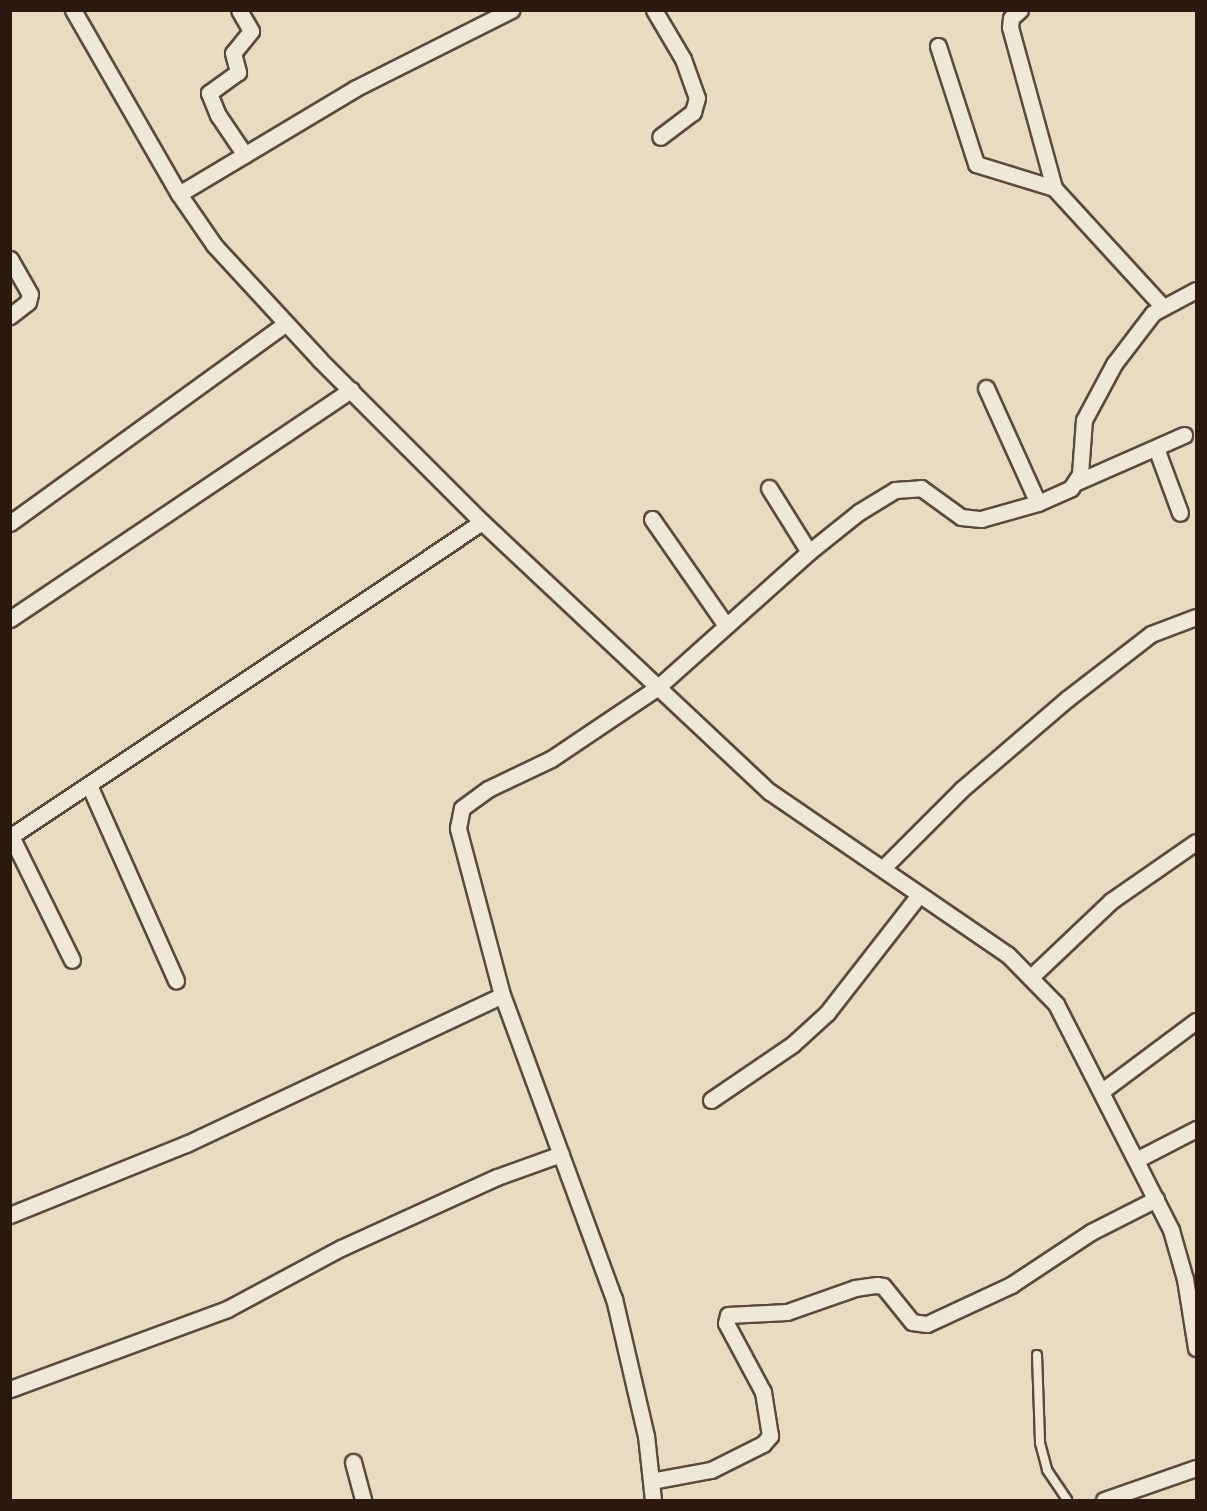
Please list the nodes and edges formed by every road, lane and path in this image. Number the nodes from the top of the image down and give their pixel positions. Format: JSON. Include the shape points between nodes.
{"nodes":[{"id":1,"x":73,"y":10,"type":"edge"},
{"id":2,"x":239,"y":10,"type":"edge"},
{"id":3,"x":654,"y":10,"type":"edge"},
{"id":4,"x":1020,"y":10,"type":"edge"},
{"id":5,"x":509,"y":11,"type":"edge"},
{"id":6,"x":938,"y":46,"type":"dead end"},
{"id":7,"x":660,"y":136,"type":"dead end"},
{"id":8,"x":245,"y":155,"type":"junction"},
{"id":9,"x":1054,"y":188,"type":"junction"},
{"id":10,"x":179,"y":194,"type":"junction"},
{"id":11,"x":10,"y":259,"type":"edge"},
{"id":12,"x":1197,"y":290,"type":"edge"},
{"id":13,"x":1162,"y":307,"type":"junction"},
{"id":14,"x":10,"y":316,"type":"edge"},
{"id":15,"x":285,"y":324,"type":"junction"},
{"id":16,"x":986,"y":388,"type":"dead end"},
{"id":17,"x":351,"y":390,"type":"junction"},
{"id":18,"x":1184,"y":435,"type":"dead end"},
{"id":19,"x":1156,"y":448,"type":"junction"},
{"id":20,"x":1077,"y":482,"type":"junction"},
{"id":21,"x":769,"y":488,"type":"dead end"},
{"id":22,"x":1038,"y":503,"type":"junction"},
{"id":23,"x":1180,"y":513,"type":"dead end"},
{"id":24,"x":652,"y":519,"type":"dead end"},
{"id":25,"x":482,"y":522,"type":"junction"},
{"id":26,"x":10,"y":523,"type":"edge"},
{"id":27,"x":809,"y":552,"type":"junction"},
{"id":28,"x":1197,"y":617,"type":"edge"},
{"id":29,"x":10,"y":619,"type":"edge"},
{"id":30,"x":725,"y":624,"type":"junction"},
{"id":31,"x":658,"y":687,"type":"junction"},
{"id":32,"x":89,"y":785,"type":"junction"},
{"id":33,"x":11,"y":837,"type":"edge"},
{"id":34,"x":1197,"y":842,"type":"edge"},
{"id":35,"x":884,"y":867,"type":"junction"},
{"id":36,"x":918,"y":896,"type":"junction"},
{"id":37,"x":72,"y":960,"type":"dead end"},
{"id":38,"x":1032,"y":976,"type":"junction"},
{"id":39,"x":176,"y":980,"type":"dead end"},
{"id":40,"x":502,"y":994,"type":"junction"},
{"id":41,"x":1197,"y":1021,"type":"edge"},
{"id":42,"x":1102,"y":1092,"type":"junction"},
{"id":43,"x":711,"y":1100,"type":"dead end"},
{"id":44,"x":1197,"y":1129,"type":"edge"},
{"id":45,"x":561,"y":1154,"type":"junction"},
{"id":46,"x":1136,"y":1160,"type":"junction"},
{"id":47,"x":1156,"y":1199,"type":"junction"},
{"id":48,"x":10,"y":1215,"type":"edge"},
{"id":49,"x":1195,"y":1327,"type":"edge"},
{"id":50,"x":1197,"y":1348,"type":"edge"},
{"id":51,"x":1037,"y":1355,"type":"dead end"},
{"id":52,"x":10,"y":1389,"type":"edge"},
{"id":53,"x":353,"y":1462,"type":"dead end"},
{"id":54,"x":1197,"y":1468,"type":"edge"},
{"id":55,"x":651,"y":1481,"type":"junction"},
{"id":56,"x":363,"y":1500,"type":"edge"},
{"id":57,"x":653,"y":1500,"type":"edge"},
{"id":58,"x":1066,"y":1500,"type":"edge"},
{"id":59,"x":1104,"y":1500,"type":"edge"}],
"edges":[{"from":1,"to":10,"type":"street"},
{"from":2,"to":8,"type":"street","via":[[251,31],[233,53],[238,72],[209,93],[218,115]]},
{"from":3,"to":7,"type":"street","via":[[683,59],[697,98],[693,112]]},
{"from":4,"to":9,"type":"street","via":[[1011,18],[1010,27]]},
{"from":5,"to":8,"type":"street","via":[[356,88]]},
{"from":6,"to":9,"type":"street","via":[[976,164]]},
{"from":8,"to":10,"type":"street"},
{"from":9,"to":13,"type":"street"},
{"from":10,"to":15,"type":"street","via":[[214,245]]},
{"from":11,"to":14,"type":"street","via":[[27,281],[30,294],[28,302]]},
{"from":12,"to":13,"type":"street"},
{"from":13,"to":20,"type":"street","via":[[1139,330],[1091,404],[1084,420]]},
{"from":15,"to":17,"type":"street"},
{"from":15,"to":26,"type":"street"},
{"from":16,"to":22,"type":"street"},
{"from":17,"to":25,"type":"street"},
{"from":17,"to":29,"type":"street"},
{"from":18,"to":19,"type":"street"},
{"from":19,"to":20,"type":"street"},
{"from":19,"to":23,"type":"street"},
{"from":20,"to":22,"type":"street","via":[[1062,494]]},
{"from":21,"to":27,"type":"street"},
{"from":22,"to":27,"type":"street","via":[[970,519],[952,512],[921,488],[904,487],[859,512]]},
{"from":24,"to":30,"type":"street"},
{"from":25,"to":31,"type":"street"},
{"from":25,"to":32,"type":"street"},
{"from":27,"to":30,"type":"street"},
{"from":28,"to":35,"type":"street","via":[[1151,634],[1058,706],[962,789]]},
{"from":30,"to":31,"type":"street"},
{"from":31,"to":35,"type":"street","via":[[770,792]]},
{"from":31,"to":40,"type":"street","via":[[551,759],[489,789],[462,808],[458,828]]},
{"from":32,"to":33,"type":"street"},
{"from":32,"to":39,"type":"street"},
{"from":33,"to":37,"type":"street"},
{"from":34,"to":38,"type":"street","via":[[1111,902]]},
{"from":35,"to":36,"type":"street"},
{"from":36,"to":38,"type":"street","via":[[1008,955]]},
{"from":36,"to":43,"type":"street","via":[[827,1013],[793,1044]]},
{"from":38,"to":42,"type":"street","via":[[1056,1004]]},
{"from":40,"to":45,"type":"street"},
{"from":40,"to":48,"type":"street","via":[[186,1144]]},
{"from":41,"to":42,"type":"street"},
{"from":42,"to":46,"type":"street"},
{"from":44,"to":46,"type":"street"},
{"from":45,"to":52,"type":"street","via":[[341,1248],[227,1309]]},
{"from":45,"to":55,"type":"street","via":[[615,1299],[646,1436]]},
{"from":46,"to":47,"type":"street"},
{"from":47,"to":49,"type":"street","via":[[1178,1250]]},
{"from":47,"to":55,"type":"street","via":[[1091,1232],[1011,1285],[927,1324],[912,1322],[883,1286],[877,1284],[787,1312],[728,1315],[726,1323],[763,1392],[770,1436],[763,1444],[711,1470]]},
{"from":49,"to":50,"type":"street"},
{"from":51,"to":58,"type":"lane","via":[[1040,1443],[1047,1470]]},
{"from":53,"to":56,"type":"street"},
{"from":54,"to":59,"type":"street"},
{"from":55,"to":57,"type":"street"}]}
